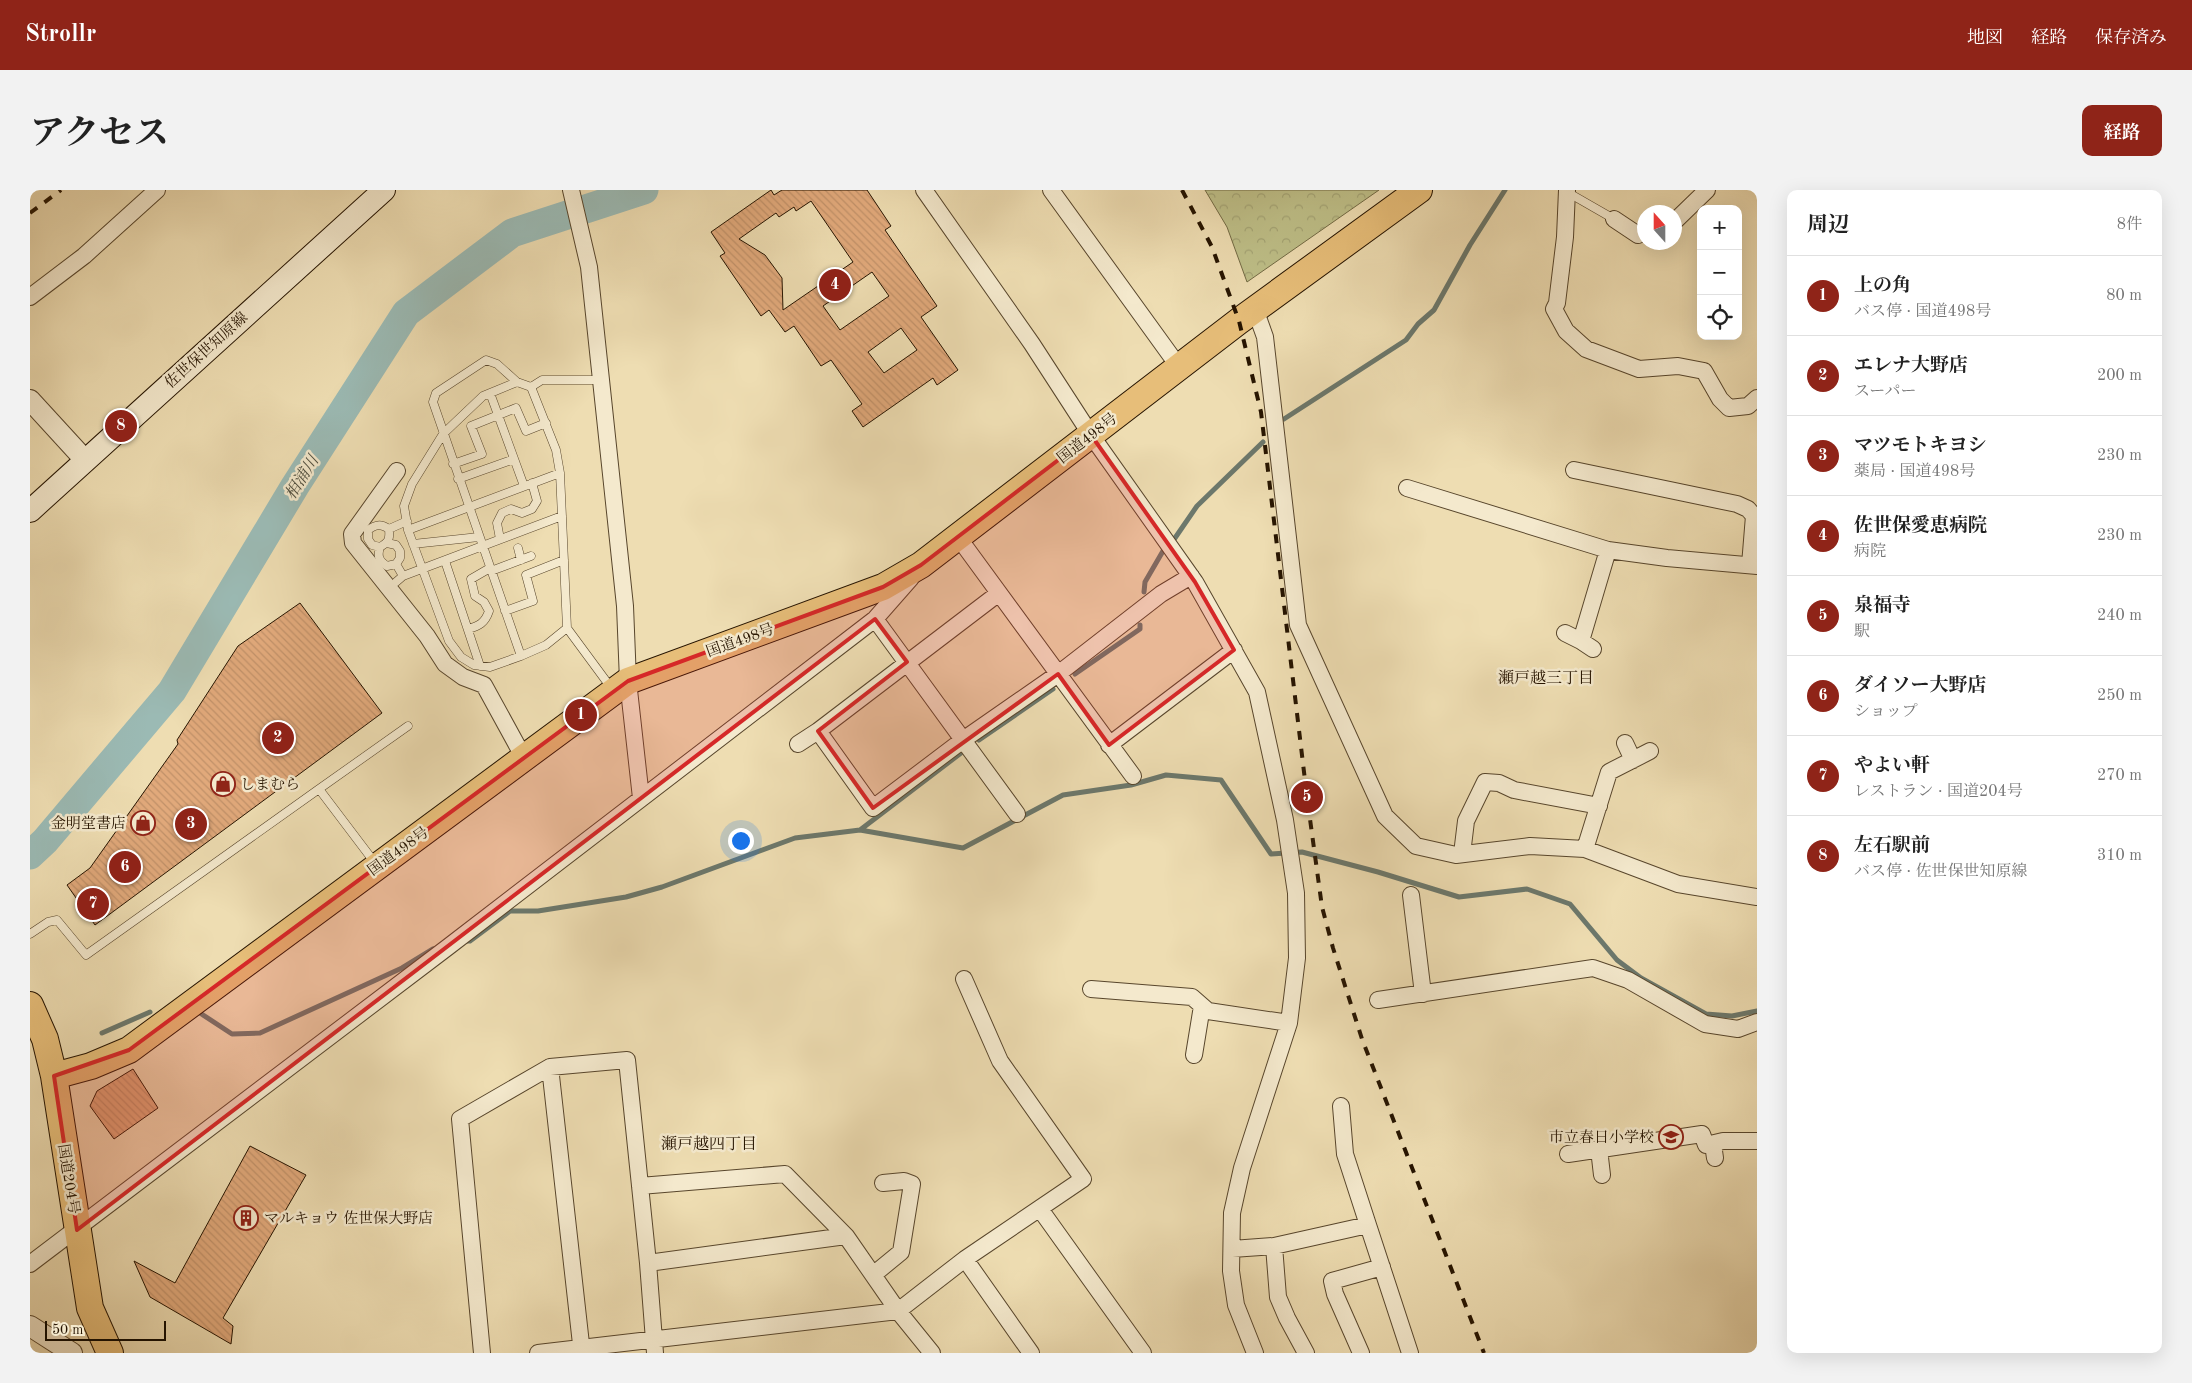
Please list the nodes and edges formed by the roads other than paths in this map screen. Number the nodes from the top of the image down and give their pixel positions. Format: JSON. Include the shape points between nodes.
{"nodes":[{"id":1,"x":156,"y":190,"type":"edge"},
{"id":2,"x":384,"y":190,"type":"edge"},
{"id":3,"x":571,"y":190,"type":"edge"},
{"id":4,"x":924,"y":190,"type":"edge"},
{"id":5,"x":1051,"y":190,"type":"edge"},
{"id":6,"x":1419,"y":190,"type":"edge"},
{"id":7,"x":1707,"y":190,"type":"edge"},
{"id":8,"x":1567,"y":191,"type":"edge"},
{"id":9,"x":1682,"y":214,"type":"edge"},
{"id":10,"x":1614,"y":219,"type":"joint"},
{"id":11,"x":1637,"y":233,"type":"edge"},
{"id":12,"x":30,"y":297,"type":"edge"},
{"id":13,"x":1255,"y":309,"type":"junction"},
{"id":14,"x":1179,"y":367,"type":"junction"},
{"id":15,"x":601,"y":380,"type":"junction"},
{"id":16,"x":517,"y":382,"type":"junction"},
{"id":17,"x":531,"y":387,"type":"junction"},
{"id":18,"x":490,"y":393,"type":"junction"},
{"id":19,"x":1757,"y":398,"type":"edge"},
{"id":20,"x":30,"y":400,"type":"edge"},
{"id":21,"x":498,"y":415,"type":"junction"},
{"id":22,"x":546,"y":423,"type":"junction"},
{"id":23,"x":443,"y":434,"type":"junction"},
{"id":24,"x":1091,"y":435,"type":"junction"},
{"id":25,"x":514,"y":458,"type":"junction"},
{"id":26,"x":85,"y":460,"type":"junction"},
{"id":27,"x":453,"y":464,"type":"junction"},
{"id":28,"x":486,"y":469,"type":"junction"},
{"id":29,"x":1574,"y":470,"type":"dead end"},
{"id":30,"x":397,"y":471,"type":"dead end"},
{"id":31,"x":560,"y":473,"type":"junction"},
{"id":32,"x":490,"y":478,"type":"dead end"},
{"id":33,"x":458,"y":479,"type":"junction"},
{"id":34,"x":528,"y":485,"type":"junction"},
{"id":35,"x":1408,"y":488,"type":"dead end"},
{"id":36,"x":468,"y":507,"type":"junction"},
{"id":37,"x":30,"y":511,"type":"edge"},
{"id":38,"x":562,"y":516,"type":"junction"},
{"id":39,"x":407,"y":521,"type":"junction"},
{"id":40,"x":389,"y":529,"type":"junction"},
{"id":41,"x":408,"y":530,"type":"junction"},
{"id":42,"x":479,"y":537,"type":"junction"},
{"id":43,"x":958,"y":537,"type":"junction"},
{"id":44,"x":500,"y":539,"type":"junction"},
{"id":45,"x":413,"y":544,"type":"junction"},
{"id":46,"x":384,"y":545,"type":"junction"},
{"id":47,"x":482,"y":546,"type":"junction"},
{"id":48,"x":518,"y":548,"type":"dead end"},
{"id":49,"x":1608,"y":550,"type":"junction"},
{"id":50,"x":532,"y":556,"type":"dead end"},
{"id":51,"x":521,"y":560,"type":"junction"},
{"id":52,"x":564,"y":560,"type":"junction"},
{"id":53,"x":444,"y":561,"type":"junction"},
{"id":54,"x":396,"y":564,"type":"junction"},
{"id":55,"x":921,"y":565,"type":"junction"},
{"id":56,"x":1754,"y":565,"type":"edge"},
{"id":57,"x":422,"y":569,"type":"junction"},
{"id":58,"x":490,"y":570,"type":"junction"},
{"id":59,"x":403,"y":576,"type":"junction"},
{"id":60,"x":1191,"y":576,"type":"junction"},
{"id":61,"x":396,"y":582,"type":"dead end"},
{"id":62,"x":999,"y":593,"type":"junction"},
{"id":63,"x":505,"y":611,"type":"junction"},
{"id":64,"x":876,"y":619,"type":"junction"},
{"id":65,"x":567,"y":628,"type":"junction"},
{"id":66,"x":468,"y":629,"type":"junction"},
{"id":67,"x":1565,"y":633,"type":"dead end"},
{"id":68,"x":1234,"y":650,"type":"junction"},
{"id":69,"x":521,"y":656,"type":"junction"},
{"id":70,"x":907,"y":662,"type":"junction"},
{"id":71,"x":480,"y":666,"type":"junction"},
{"id":72,"x":1058,"y":674,"type":"junction"},
{"id":73,"x":621,"y":686,"type":"junction"},
{"id":74,"x":408,"y":726,"type":"dead end"},
{"id":75,"x":818,"y":731,"type":"junction"},
{"id":76,"x":963,"y":740,"type":"junction"},
{"id":77,"x":1625,"y":743,"type":"dead end"},
{"id":78,"x":798,"y":744,"type":"dead end"},
{"id":79,"x":1109,"y":745,"type":"junction"},
{"id":80,"x":1650,"y":751,"type":"dead end"},
{"id":81,"x":524,"y":758,"type":"junction"},
{"id":82,"x":1633,"y":760,"type":"junction"},
{"id":83,"x":1133,"y":776,"type":"dead end"},
{"id":84,"x":319,"y":789,"type":"junction"},
{"id":85,"x":641,"y":798,"type":"junction"},
{"id":86,"x":1599,"y":806,"type":"junction"},
{"id":87,"x":1017,"y":814,"type":"dead end"},
{"id":88,"x":1585,"y":849,"type":"junction"},
{"id":89,"x":1462,"y":854,"type":"junction"},
{"id":90,"x":377,"y":866,"type":"junction"},
{"id":91,"x":1411,"y":895,"type":"dead end"},
{"id":92,"x":1757,"y":897,"type":"edge"},
{"id":93,"x":30,"y":934,"type":"edge"},
{"id":94,"x":964,"y":979,"type":"dead end"},
{"id":95,"x":1090,"y":990,"type":"dead end"},
{"id":96,"x":1422,"y":994,"type":"junction"},
{"id":97,"x":1378,"y":1000,"type":"dead end"},
{"id":98,"x":30,"y":1005,"type":"edge"},
{"id":99,"x":1202,"y":1006,"type":"junction"},
{"id":100,"x":1757,"y":1022,"type":"edge"},
{"id":101,"x":1289,"y":1023,"type":"junction"},
{"id":102,"x":1194,"y":1055,"type":"dead end"},
{"id":103,"x":550,"y":1067,"type":"junction"},
{"id":104,"x":54,"y":1076,"type":"junction"},
{"id":105,"x":1341,"y":1106,"type":"dead end"},
{"id":106,"x":1757,"y":1141,"type":"edge"},
{"id":107,"x":1599,"y":1149,"type":"junction"},
{"id":108,"x":1568,"y":1154,"type":"dead end"},
{"id":109,"x":1602,"y":1175,"type":"dead end"},
{"id":110,"x":883,"y":1183,"type":"dead end"},
{"id":111,"x":640,"y":1186,"type":"junction"},
{"id":112,"x":1040,"y":1208,"type":"junction"},
{"id":113,"x":1368,"y":1225,"type":"junction"},
{"id":114,"x":77,"y":1230,"type":"junction"},
{"id":115,"x":846,"y":1236,"type":"junction"},
{"id":116,"x":1274,"y":1246,"type":"junction"},
{"id":117,"x":1232,"y":1249,"type":"junction"},
{"id":118,"x":965,"y":1260,"type":"junction"},
{"id":119,"x":648,"y":1263,"type":"junction"},
{"id":120,"x":30,"y":1264,"type":"edge"},
{"id":121,"x":1382,"y":1268,"type":"junction"},
{"id":122,"x":873,"y":1276,"type":"junction"},
{"id":123,"x":898,"y":1311,"type":"junction"},
{"id":124,"x":30,"y":1326,"type":"edge"},
{"id":125,"x":655,"y":1346,"type":"edge"},
{"id":126,"x":582,"y":1351,"type":"edge"},
{"id":127,"x":72,"y":1353,"type":"edge"},
{"id":128,"x":110,"y":1353,"type":"edge"},
{"id":129,"x":482,"y":1353,"type":"edge"},
{"id":130,"x":538,"y":1353,"type":"edge"},
{"id":131,"x":932,"y":1353,"type":"edge"},
{"id":132,"x":1031,"y":1353,"type":"edge"},
{"id":133,"x":1144,"y":1353,"type":"edge"},
{"id":134,"x":1255,"y":1353,"type":"edge"},
{"id":135,"x":1306,"y":1353,"type":"edge"},
{"id":136,"x":1361,"y":1353,"type":"edge"},
{"id":137,"x":1410,"y":1353,"type":"edge"}],
"edges":[{"from":1,"to":12,"type":"street","via":[[84,256]]},
{"from":2,"to":26,"type":"main road","name":"佐世保世知原線"},
{"from":3,"to":15,"type":"street","via":[[589,267]]},
{"from":4,"to":24,"type":"street","via":[[1032,344]]},
{"from":5,"to":14,"type":"street"},
{"from":6,"to":13,"type":"highway","name":"国道498号"},
{"from":7,"to":9,"type":"street"},
{"from":8,"to":10,"type":"lane"},
{"from":8,"to":19,"type":"street","via":[[1565,237],[1554,309],[1566,331],[1586,349],[1639,369],[1678,366],[1704,371],[1729,408],[1748,406]]},
{"from":10,"to":11,"type":"street"},
{"from":13,"to":14,"type":"highway","name":"国道498号"},
{"from":13,"to":89,"type":"street","via":[[1265,336],[1298,625],[1385,816],[1416,846]]},
{"from":14,"to":24,"type":"highway","name":"国道498号"},
{"from":15,"to":17,"type":"lane","via":[[542,380]]},
{"from":15,"to":73,"type":"street","via":[[625,606]]},
{"from":16,"to":17,"type":"lane"},
{"from":16,"to":18,"type":"lane"},
{"from":16,"to":23,"type":"lane","via":[[497,364],[486,360],[436,393],[433,402]]},
{"from":17,"to":22,"type":"lane"},
{"from":18,"to":21,"type":"lane"},
{"from":18,"to":23,"type":"lane"},
{"from":20,"to":26,"type":"street"},
{"from":21,"to":22,"type":"lane","via":[[516,408],[526,430]]},
{"from":21,"to":25,"type":"lane"},
{"from":21,"to":27,"type":"lane","via":[[471,426],[482,454]]},
{"from":22,"to":31,"type":"lane"},
{"from":23,"to":27,"type":"lane"},
{"from":23,"to":39,"type":"lane","via":[[412,484],[404,506]]},
{"from":24,"to":43,"type":"highway","name":"国道498号"},
{"from":24,"to":60,"type":"street"},
{"from":25,"to":28,"type":"lane"},
{"from":25,"to":34,"type":"lane"},
{"from":26,"to":37,"type":"main road","name":"佐世保世知原線"},
{"from":27,"to":33,"type":"lane"},
{"from":28,"to":32,"type":"lane"},
{"from":28,"to":33,"type":"lane"},
{"from":29,"to":56,"type":"street","via":[[1748,509],[1754,516]]},
{"from":30,"to":81,"type":"street","via":[[352,534],[353,543],[446,664],[463,677],[484,685]]},
{"from":31,"to":34,"type":"lane"},
{"from":31,"to":38,"type":"lane"},
{"from":33,"to":36,"type":"lane"},
{"from":34,"to":36,"type":"lane"},
{"from":34,"to":44,"type":"lane","via":[[537,502],[532,509],[522,513],[511,509],[502,513],[496,523]]},
{"from":35,"to":49,"type":"street"},
{"from":36,"to":41,"type":"lane"},
{"from":36,"to":42,"type":"lane"},
{"from":38,"to":44,"type":"lane"},
{"from":38,"to":52,"type":"lane"},
{"from":39,"to":40,"type":"lane"},
{"from":39,"to":41,"type":"lane"},
{"from":40,"to":46,"type":"lane","via":[[390,538]]},
{"from":40,"to":46,"type":"lane","via":[[375,525],[368,530],[372,545]]},
{"from":41,"to":45,"type":"lane"},
{"from":42,"to":45,"type":"lane"},
{"from":42,"to":47,"type":"lane"},
{"from":43,"to":55,"type":"highway","name":"国道498号"},
{"from":43,"to":62,"type":"street"},
{"from":44,"to":47,"type":"lane"},
{"from":45,"to":57,"type":"lane"},
{"from":46,"to":54,"type":"lane","via":[[396,545],[400,551]]},
{"from":46,"to":54,"type":"lane","via":[[378,554],[380,562],[388,566]]},
{"from":47,"to":53,"type":"lane"},
{"from":47,"to":58,"type":"lane"},
{"from":48,"to":51,"type":"lane"},
{"from":49,"to":56,"type":"street"},
{"from":49,"to":67,"type":"street","via":[[1587,645]]},
{"from":50,"to":51,"type":"lane"},
{"from":51,"to":58,"type":"lane"},
{"from":52,"to":63,"type":"lane","via":[[526,574],[534,601]]},
{"from":52,"to":65,"type":"lane"},
{"from":53,"to":57,"type":"lane"},
{"from":53,"to":66,"type":"lane"},
{"from":54,"to":59,"type":"lane"},
{"from":55,"to":64,"type":"street"},
{"from":55,"to":73,"type":"highway","name":"国道498号","via":[[883,587]]},
{"from":57,"to":59,"type":"lane"},
{"from":57,"to":71,"type":"lane","via":[[449,641],[462,657]]},
{"from":58,"to":63,"type":"lane"},
{"from":58,"to":66,"type":"lane","via":[[471,579],[475,596],[489,611],[486,620]]},
{"from":59,"to":61,"type":"lane"},
{"from":60,"to":68,"type":"street"},
{"from":60,"to":72,"type":"street","via":[[1161,594]]},
{"from":62,"to":70,"type":"street"},
{"from":62,"to":72,"type":"street"},
{"from":63,"to":69,"type":"lane"},
{"from":64,"to":70,"type":"street"},
{"from":64,"to":85,"type":"street"},
{"from":65,"to":69,"type":"lane","via":[[546,645]]},
{"from":65,"to":73,"type":"lane"},
{"from":66,"to":71,"type":"lane"},
{"from":68,"to":79,"type":"street"},
{"from":68,"to":101,"type":"street","via":[[1257,692],[1289,842],[1296,893],[1297,958]]},
{"from":69,"to":71,"type":"lane","via":[[490,667]]},
{"from":70,"to":75,"type":"street"},
{"from":70,"to":76,"type":"street"},
{"from":72,"to":76,"type":"street"},
{"from":72,"to":79,"type":"street"},
{"from":73,"to":81,"type":"highway","name":"国道498号"},
{"from":73,"to":85,"type":"street"},
{"from":74,"to":84,"type":"lane"},
{"from":75,"to":76,"type":"street","via":[[873,808]]},
{"from":75,"to":78,"type":"street"},
{"from":76,"to":87,"type":"street"},
{"from":77,"to":82,"type":"street"},
{"from":79,"to":83,"type":"street"},
{"from":80,"to":82,"type":"street"},
{"from":81,"to":90,"type":"highway","name":"国道498号"},
{"from":82,"to":86,"type":"street","via":[[1609,772]]},
{"from":84,"to":90,"type":"lane"},
{"from":84,"to":93,"type":"lane","via":[[86,955],[57,920]]},
{"from":85,"to":114,"type":"street"},
{"from":86,"to":88,"type":"street"},
{"from":86,"to":89,"type":"street","via":[[1485,782],[1466,821]]},
{"from":88,"to":89,"type":"street","via":[[1530,846]]},
{"from":88,"to":92,"type":"street","via":[[1678,884]]},
{"from":90,"to":104,"type":"highway","name":"国道498号","via":[[129,1050],[91,1066]]},
{"from":91,"to":96,"type":"street"},
{"from":94,"to":112,"type":"street","via":[[1000,1061],[1083,1179]]},
{"from":95,"to":99,"type":"street","via":[[1192,998]]},
{"from":96,"to":97,"type":"street"},
{"from":96,"to":100,"type":"street","via":[[1593,968],[1628,980],[1705,1024],[1738,1029]]},
{"from":98,"to":104,"type":"highway","name":"国道204号"},
{"from":99,"to":101,"type":"street","via":[[1208,1011]]},
{"from":99,"to":102,"type":"street"},
{"from":101,"to":117,"type":"street","via":[[1242,1168],[1232,1213]]},
{"from":103,"to":111,"type":"street","via":[[627,1060]]},
{"from":103,"to":126,"type":"street"},
{"from":103,"to":129,"type":"street","via":[[460,1119]]},
{"from":104,"to":114,"type":"highway","name":"国道204号"},
{"from":105,"to":113,"type":"street","via":[[1346,1154]]},
{"from":106,"to":107,"type":"street","via":[[1723,1141],[1714,1151],[1706,1145],[1702,1134]]},
{"from":107,"to":108,"type":"street"},
{"from":107,"to":109,"type":"street"},
{"from":110,"to":122,"type":"street","via":[[904,1181],[912,1184],[901,1252]]},
{"from":111,"to":115,"type":"street","via":[[785,1174]]},
{"from":111,"to":119,"type":"street"},
{"from":112,"to":118,"type":"street"},
{"from":112,"to":133,"type":"street"},
{"from":113,"to":116,"type":"street"},
{"from":113,"to":121,"type":"street"},
{"from":114,"to":120,"type":"street"},
{"from":114,"to":128,"type":"highway","name":"国道204号","via":[[90,1308]]},
{"from":115,"to":119,"type":"street"},
{"from":115,"to":122,"type":"street"},
{"from":116,"to":117,"type":"street"},
{"from":116,"to":135,"type":"street","via":[[1278,1297]]},
{"from":117,"to":134,"type":"street","via":[[1231,1271],[1236,1305]]},
{"from":118,"to":123,"type":"street"},
{"from":118,"to":132,"type":"street"},
{"from":119,"to":125,"type":"street"},
{"from":121,"to":136,"type":"street","via":[[1332,1281]]},
{"from":121,"to":137,"type":"street"},
{"from":122,"to":123,"type":"street"},
{"from":123,"to":125,"type":"street"},
{"from":123,"to":131,"type":"street"},
{"from":124,"to":127,"type":"street"},
{"from":125,"to":126,"type":"street"},
{"from":126,"to":130,"type":"street"}]}
